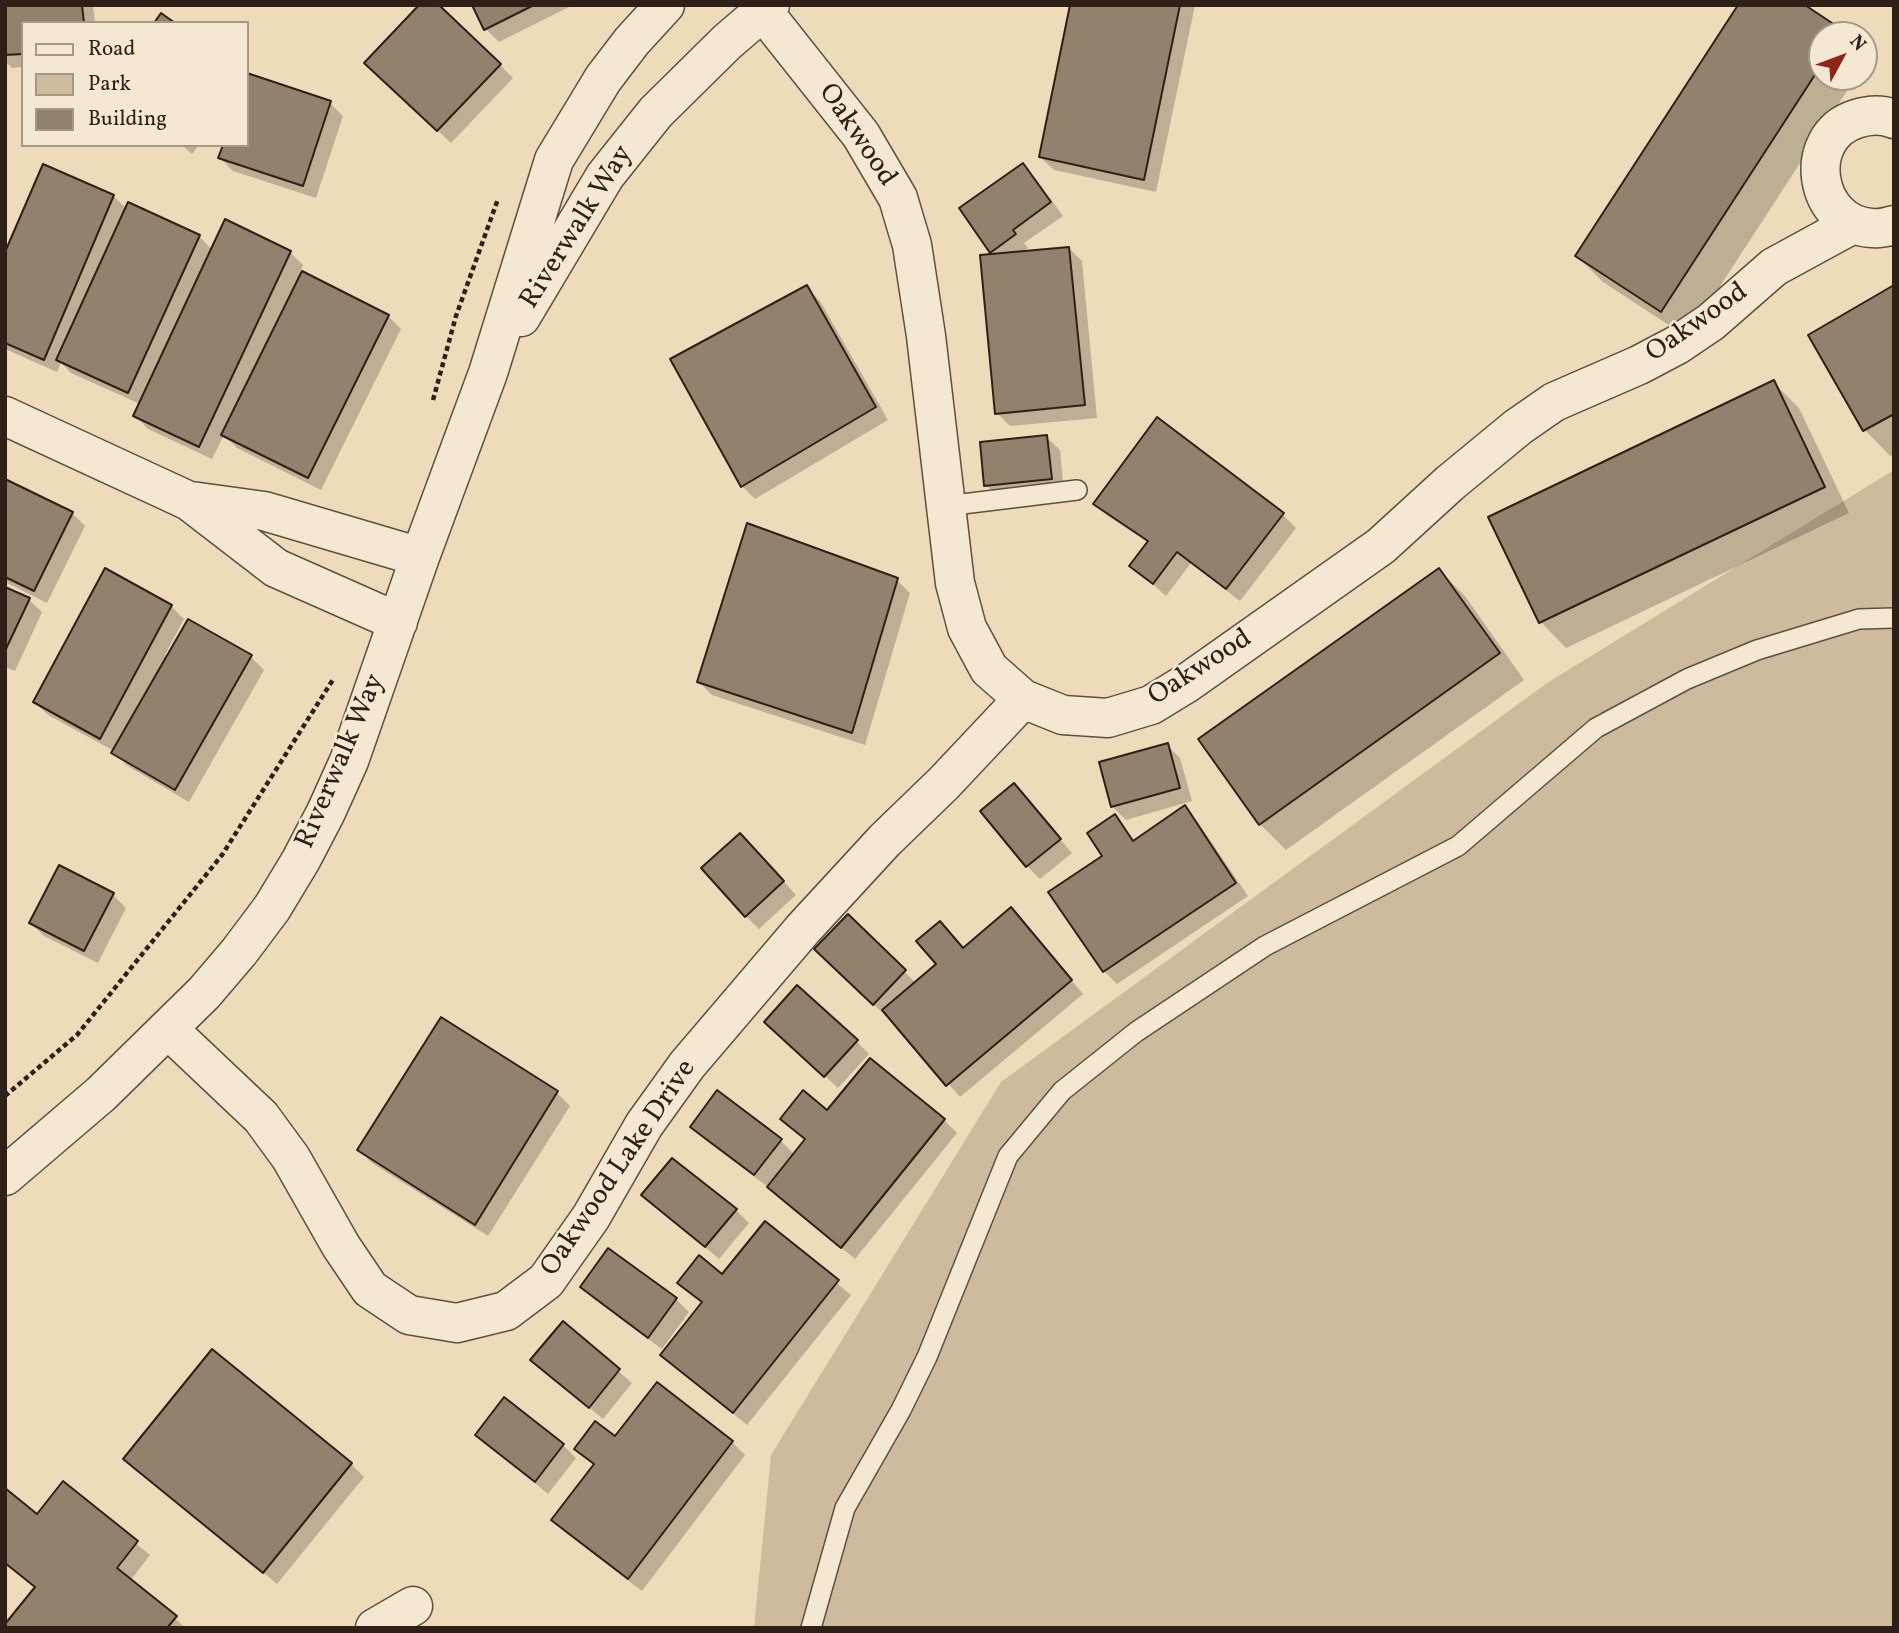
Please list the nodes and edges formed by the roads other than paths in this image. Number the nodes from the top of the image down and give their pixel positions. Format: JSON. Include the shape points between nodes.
{"nodes":[{"id":1,"x":665,"y":5,"type":"edge"},
{"id":2,"x":763,"y":7,"type":"edge"},
{"id":3,"x":1894,"y":118,"type":"edge"},
{"id":4,"x":1853,"y":224,"type":"junction"},
{"id":5,"x":1894,"y":225,"type":"edge"},
{"id":6,"x":488,"y":373,"type":"junction"},
{"id":7,"x":5,"y":416,"type":"edge"},
{"id":8,"x":1077,"y":490,"type":"dead end"},
{"id":9,"x":189,"y":501,"type":"junction"},
{"id":10,"x":946,"y":506,"type":"junction"},
{"id":11,"x":420,"y":557,"type":"junction"},
{"id":12,"x":1894,"y":618,"type":"edge"},
{"id":13,"x":398,"y":622,"type":"junction"},
{"id":14,"x":1023,"y":699,"type":"junction"},
{"id":15,"x":169,"y":1030,"type":"junction"},
{"id":16,"x":5,"y":1176,"type":"edge"},
{"id":17,"x":413,"y":1606,"type":"dead end"},
{"id":18,"x":375,"y":1628,"type":"edge"},
{"id":19,"x":811,"y":1628,"type":"edge"}],
"edges":[{"from":1,"to":6,"type":"street","name":"Riverwalk Way","via":[[603,79],[554,160]]},
{"from":2,"to":6,"type":"street","name":"Riverwalk Way","via":[[656,111],[604,176]]},
{"from":2,"to":10,"type":"street","name":"Oakwood","via":[[862,135],[898,198],[912,246]]},
{"from":3,"to":4,"type":"street","via":[[1866,116],[1847,122],[1824,147],[1819,167],[1821,189],[1831,207]]},
{"from":4,"to":5,"type":"street","via":[[1872,229]]},
{"from":4,"to":14,"type":"street","name":"Oakwood","via":[[1774,267],[1677,345],[1554,402],[1518,426],[1381,546],[1151,705],[1108,718],[1063,715]]},
{"from":6,"to":11,"type":"street","name":"Riverwalk Way"},
{"from":7,"to":9,"type":"street"},
{"from":8,"to":10,"type":"lane"},
{"from":9,"to":11,"type":"street","via":[[264,511]]},
{"from":9,"to":13,"type":"street","via":[[276,568]]},
{"from":10,"to":14,"type":"street","name":"Oakwood","via":[[955,583],[967,628],[989,668]]},
{"from":11,"to":13,"type":"street","name":"Riverwalk Way"},
{"from":12,"to":19,"type":"lane","via":[[1858,619],[1756,650],[1687,679],[1596,728],[1458,846],[1265,946],[1136,1032],[1062,1091],[1008,1156],[927,1357],[845,1508]]},
{"from":13,"to":15,"type":"street","name":"Riverwalk Way","via":[[349,761],[300,860],[239,952]]},
{"from":14,"to":15,"type":"street","name":"Oakwood Lake Drive","via":[[803,929],[687,1066],[644,1125],[591,1217],[546,1281],[506,1311],[457,1323],[409,1315],[370,1289],[261,1116]]},
{"from":15,"to":16,"type":"street","name":"Riverwalk Way"},
{"from":17,"to":18,"type":"street"}]}
